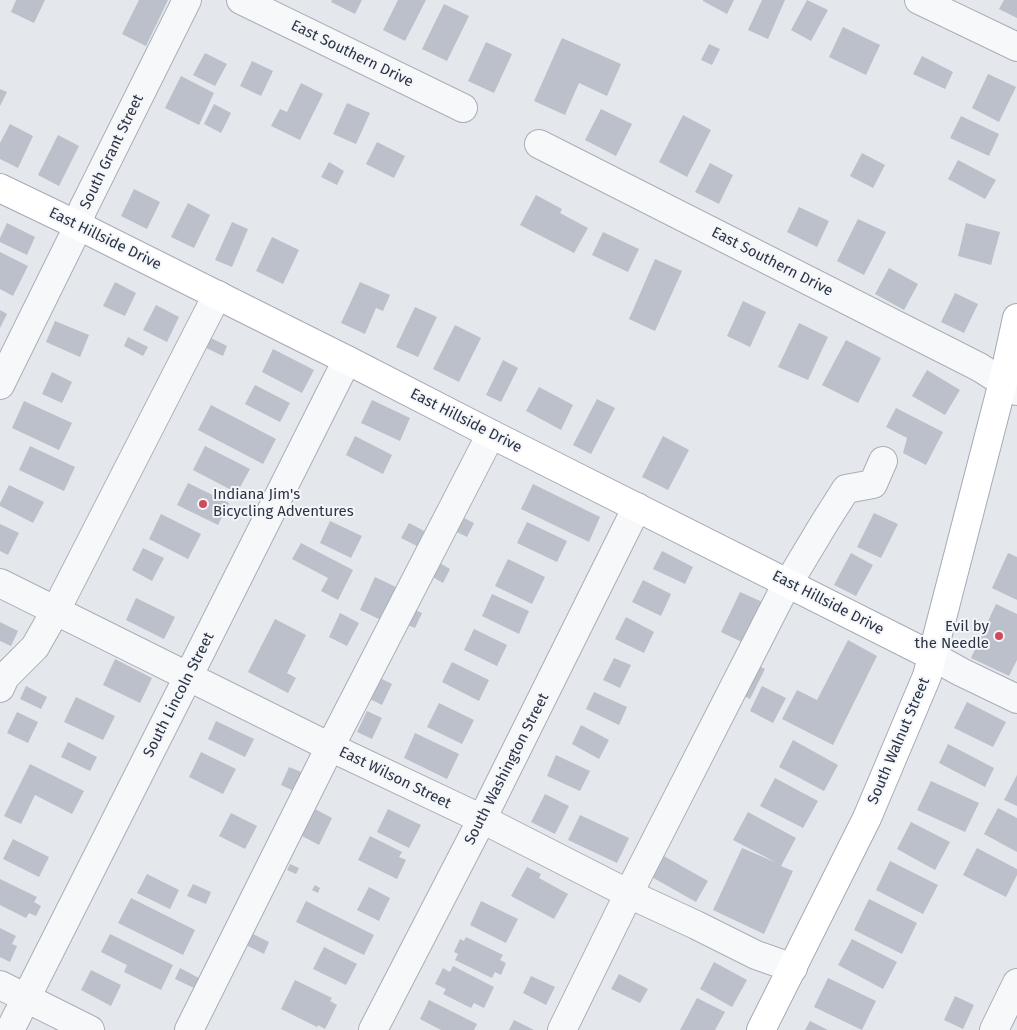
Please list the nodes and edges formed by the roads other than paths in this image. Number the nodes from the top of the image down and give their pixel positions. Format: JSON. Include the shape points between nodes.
{"nodes":[{"id":1,"x":187,"y":0,"type":"edge"},
{"id":2,"x":241,"y":0,"type":"edge"},
{"id":3,"x":919,"y":0,"type":"edge"},
{"id":4,"x":1017,"y":47,"type":"edge"},
{"id":5,"x":463,"y":108,"type":"dead end"},
{"id":6,"x":539,"y":144,"type":"dead end"},
{"id":7,"x":0,"y":188,"type":"edge"},
{"id":8,"x":77,"y":225,"type":"junction"},
{"id":9,"x":218,"y":296,"type":"junction"},
{"id":10,"x":1017,"y":318,"type":"edge"},
{"id":11,"x":347,"y":360,"type":"junction"},
{"id":12,"x":0,"y":385,"type":"edge"},
{"id":13,"x":1010,"y":386,"type":"edge"},
{"id":14,"x":491,"y":434,"type":"junction"},
{"id":15,"x":883,"y":461,"type":"dead end"},
{"id":16,"x":637,"y":507,"type":"junction"},
{"id":17,"x":0,"y":583,"type":"edge"},
{"id":18,"x":789,"y":583,"type":"junction"},
{"id":19,"x":56,"y":610,"type":"junction"},
{"id":20,"x":932,"y":656,"type":"junction"},
{"id":21,"x":188,"y":677,"type":"junction"},
{"id":22,"x":0,"y":688,"type":"edge"},
{"id":23,"x":1017,"y":699,"type":"edge"},
{"id":24,"x":330,"y":747,"type":"junction"},
{"id":25,"x":482,"y":819,"type":"junction"},
{"id":26,"x":629,"y":894,"type":"junction"},
{"id":27,"x":793,"y":968,"type":"junction"},
{"id":28,"x":1017,"y":983,"type":"edge"},
{"id":29,"x":0,"y":985,"type":"edge"},
{"id":30,"x":26,"y":998,"type":"junction"},
{"id":31,"x":10,"y":1030,"type":"edge"},
{"id":32,"x":90,"y":1030,"type":"edge"},
{"id":33,"x":189,"y":1030,"type":"edge"},
{"id":34,"x":373,"y":1030,"type":"edge"},
{"id":35,"x":562,"y":1030,"type":"edge"},
{"id":36,"x":761,"y":1030,"type":"edge"},
{"id":37,"x":994,"y":1030,"type":"edge"}],
"edges":[{"from":1,"to":8,"type":"street","name":"South Grant Street"},
{"from":2,"to":5,"type":"street","name":"East Southern Drive"},
{"from":3,"to":4,"type":"street"},
{"from":6,"to":13,"type":"street","name":"East Southern Drive","via":[[980,367]]},
{"from":7,"to":8,"type":"main road","name":"East Hillside Drive"},
{"from":8,"to":9,"type":"main road","name":"East Hillside Drive"},
{"from":8,"to":12,"type":"street","name":"South Grant Street"},
{"from":9,"to":11,"type":"main road","name":"East Hillside Drive"},
{"from":9,"to":19,"type":"street"},
{"from":10,"to":13,"type":"main road","name":"South Walnut Street"},
{"from":11,"to":14,"type":"main road","name":"East Hillside Drive"},
{"from":11,"to":21,"type":"street","name":"South Lincoln Street"},
{"from":13,"to":20,"type":"main road","name":"South Walnut Street"},
{"from":14,"to":16,"type":"main road","name":"East Hillside Drive"},
{"from":14,"to":24,"type":"street"},
{"from":15,"to":18,"type":"street","via":[[873,484],[846,488]]},
{"from":16,"to":18,"type":"main road","name":"East Hillside Drive"},
{"from":16,"to":25,"type":"street","name":"South Washington Street"},
{"from":17,"to":19,"type":"street","name":"East Wilson Street"},
{"from":18,"to":20,"type":"main road","name":"East Hillside Drive"},
{"from":18,"to":26,"type":"street"},
{"from":19,"to":21,"type":"street","name":"East Wilson Street"},
{"from":19,"to":22,"type":"street","via":[[36,647],[6,677]]},
{"from":20,"to":23,"type":"street"},
{"from":20,"to":27,"type":"main road","name":"South Walnut Street","via":[[927,676],[867,818]]},
{"from":21,"to":24,"type":"street","name":"East Wilson Street"},
{"from":21,"to":30,"type":"street","name":"South Lincoln Street"},
{"from":24,"to":25,"type":"street","name":"East Wilson Street"},
{"from":24,"to":33,"type":"street"},
{"from":25,"to":26,"type":"street","name":"East Wilson Street"},
{"from":25,"to":34,"type":"street","name":"South Washington Street"},
{"from":26,"to":27,"type":"street","name":"East Wilson Street","via":[[756,955]]},
{"from":26,"to":35,"type":"street"},
{"from":27,"to":36,"type":"main road","name":"South Walnut Street"},
{"from":28,"to":37,"type":"street"},
{"from":29,"to":30,"type":"street"},
{"from":30,"to":31,"type":"street","name":"South Lincoln Street"},
{"from":30,"to":32,"type":"street"}]}
